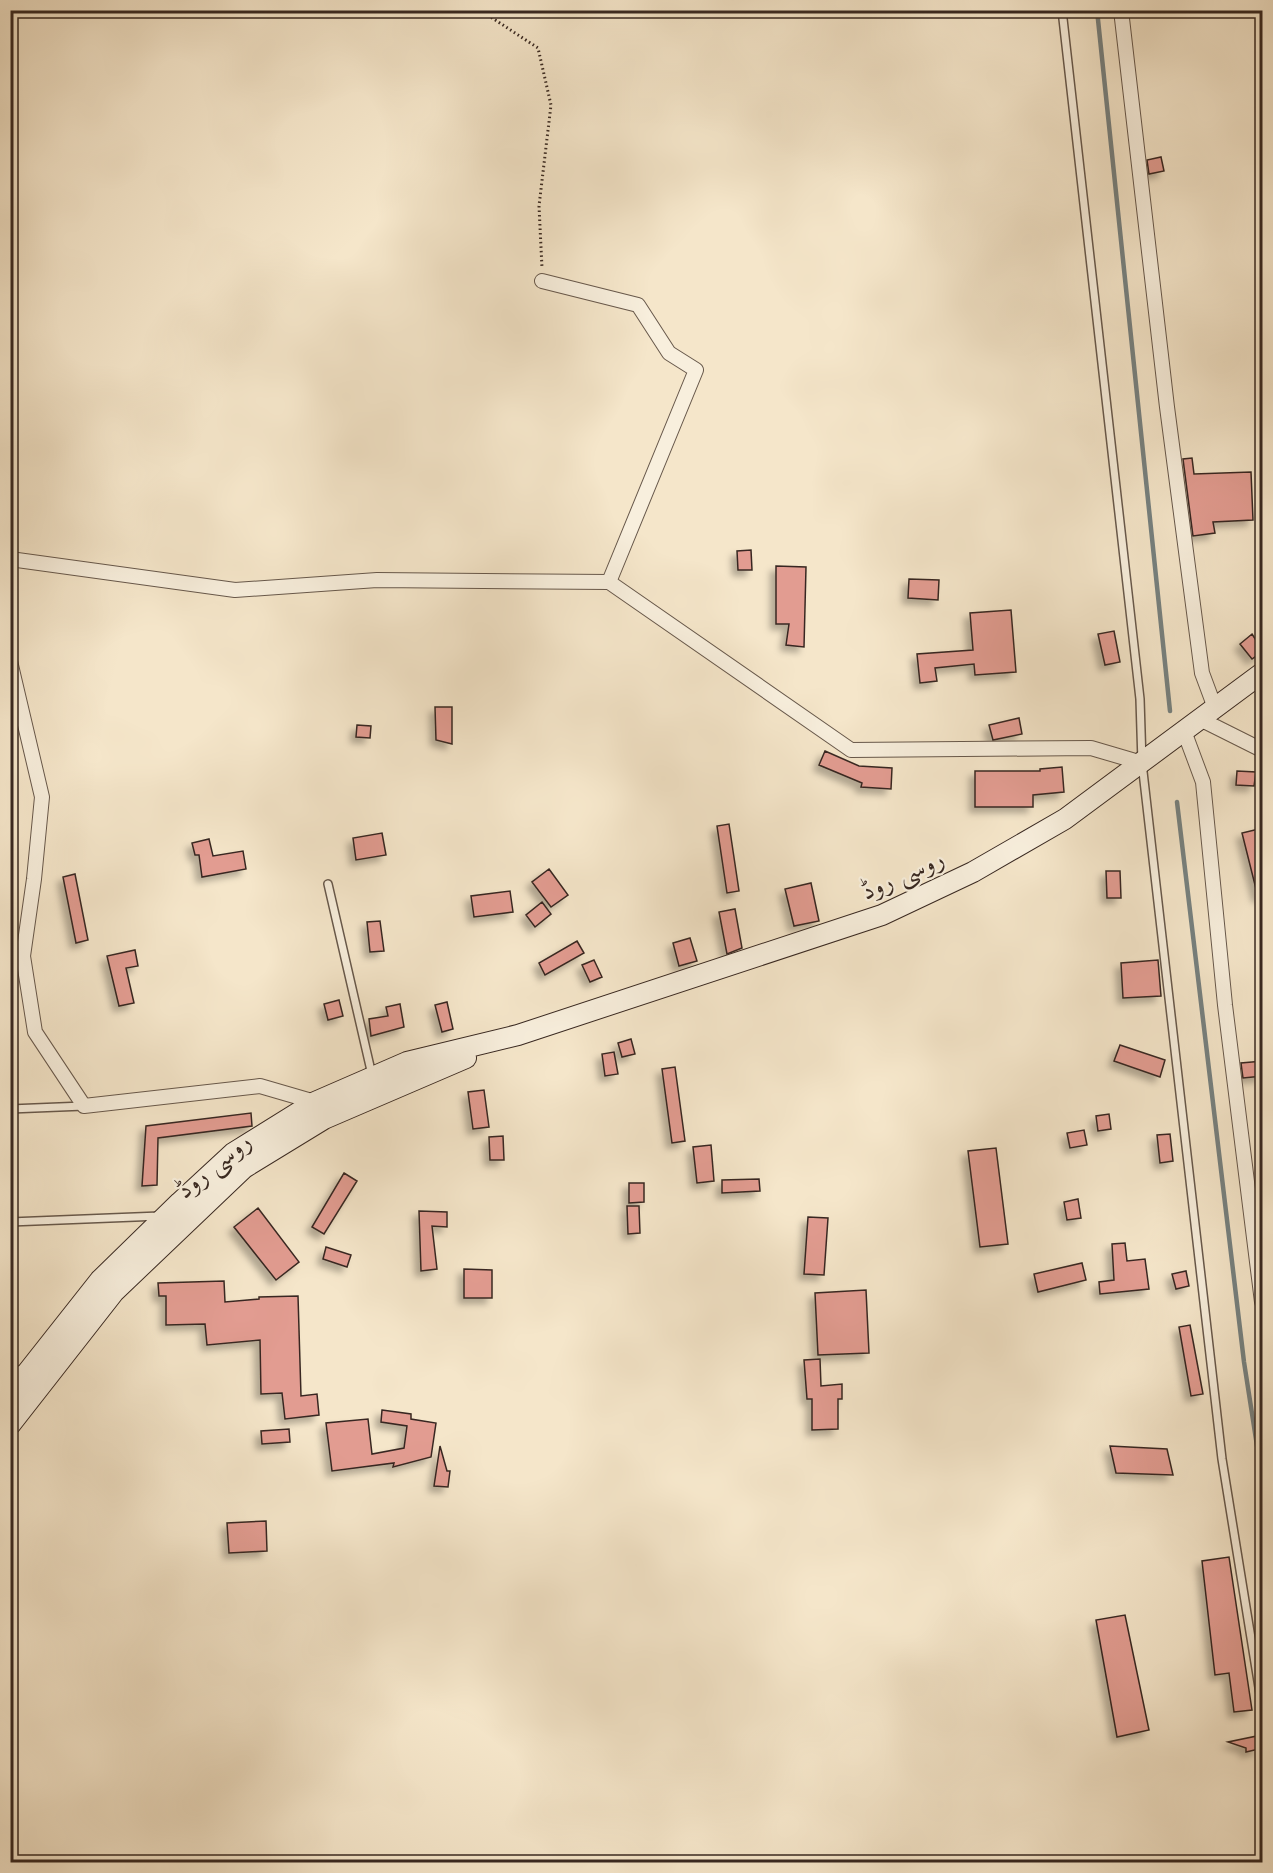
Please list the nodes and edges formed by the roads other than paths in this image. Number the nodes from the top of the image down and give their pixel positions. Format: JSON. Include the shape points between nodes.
{"nodes":[{"id":1,"x":1062,"y":10,"type":"edge"},
{"id":2,"x":1121,"y":10,"type":"edge"},
{"id":3,"x":543,"y":281,"type":"road end"},
{"id":4,"x":10,"y":559,"type":"edge"},
{"id":5,"x":609,"y":582,"type":"junction"},
{"id":6,"x":10,"y":661,"type":"edge"},
{"id":7,"x":1263,"y":673,"type":"edge"},
{"id":8,"x":1208,"y":714,"type":"junction"},
{"id":9,"x":1184,"y":732,"type":"junction"},
{"id":10,"x":1263,"y":750,"type":"edge"},
{"id":11,"x":1142,"y":763,"type":"junction"},
{"id":12,"x":328,"y":884,"type":"dead end"},
{"id":13,"x":518,"y":1035,"type":"junction"},
{"id":14,"x":373,"y":1077,"type":"junction"},
{"id":15,"x":315,"y":1102,"type":"junction"},
{"id":16,"x":84,"y":1106,"type":"junction"},
{"id":17,"x":10,"y":1109,"type":"edge"},
{"id":18,"x":165,"y":1216,"type":"junction"},
{"id":19,"x":10,"y":1222,"type":"edge"},
{"id":20,"x":1263,"y":1302,"type":"edge"},
{"id":21,"x":20,"y":1370,"type":"edge"},
{"id":22,"x":10,"y":1394,"type":"edge"},
{"id":23,"x":10,"y":1425,"type":"edge"},
{"id":24,"x":1263,"y":1706,"type":"edge"}],
"edges":[{"from":1,"to":11,"type":"lane","via":[[1140,699]]},
{"from":2,"to":8,"type":"street"},
{"from":3,"to":5,"type":"street","via":[[638,305],[669,353],[696,370]]},
{"from":4,"to":5,"type":"street","via":[[235,590],[376,580]]},
{"from":5,"to":11,"type":"street","via":[[851,750],[1091,748]]},
{"from":6,"to":16,"type":"street","via":[[42,796],[23,956],[33,1021],[35,1032]]},
{"from":7,"to":8,"type":"main road","name":"روسی روڈ"},
{"from":8,"to":9,"type":"main road","name":"روسی روڈ"},
{"from":8,"to":10,"type":"street"},
{"from":9,"to":11,"type":"main road","name":"روسی روڈ"},
{"from":9,"to":20,"type":"street","via":[[1203,782],[1225,1005]]},
{"from":11,"to":13,"type":"main road","name":"روسی روڈ","via":[[1065,819],[973,872],[882,915]]},
{"from":11,"to":24,"type":"lane","via":[[1222,1459]]},
{"from":12,"to":14,"type":"lane"},
{"from":13,"to":14,"type":"main road","name":"روسی روڈ","via":[[407,1062]]},
{"from":13,"to":23,"type":"main road","name":"روسی روڈ","via":[[324,1119],[244,1168],[114,1292]]},
{"from":14,"to":15,"type":"main road","name":"روسی روڈ"},
{"from":15,"to":16,"type":"street","via":[[260,1086]]},
{"from":15,"to":18,"type":"main road","name":"روسی روڈ","via":[[232,1153]]},
{"from":16,"to":17,"type":"lane"},
{"from":18,"to":19,"type":"lane"},
{"from":18,"to":21,"type":"main road","name":"روسی روڈ","via":[[100,1280]]},
{"from":21,"to":22,"type":"main road","name":"روسی روڈ"}]}
